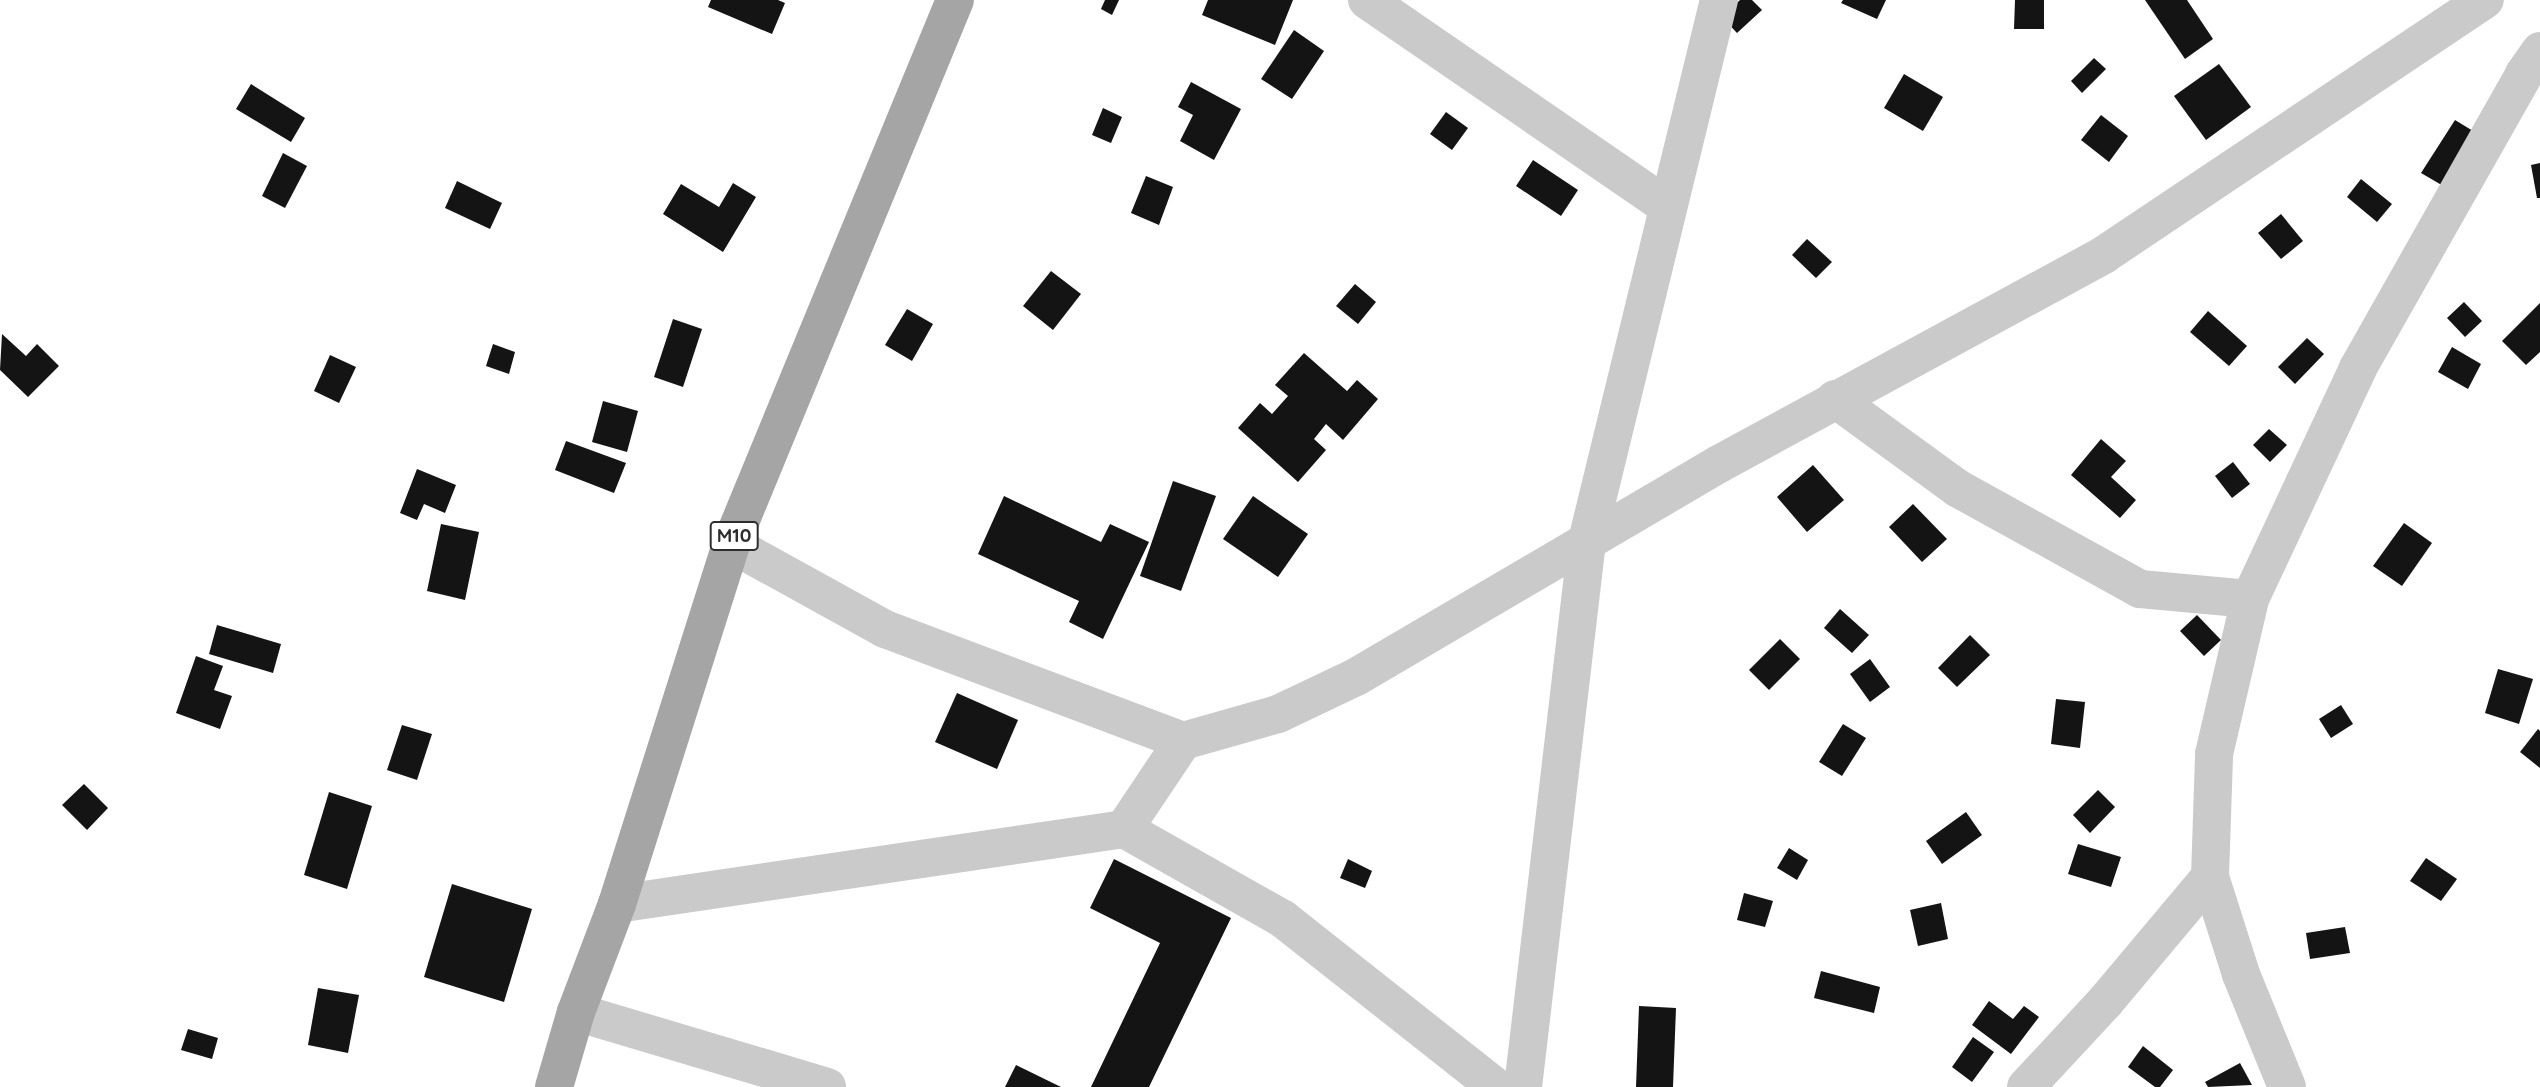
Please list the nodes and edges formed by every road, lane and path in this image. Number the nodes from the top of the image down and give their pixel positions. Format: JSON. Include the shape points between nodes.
{"nodes":[{"id":1,"x":955,"y":0,"type":"edge"},
{"id":2,"x":1367,"y":0,"type":"edge"},
{"id":3,"x":1719,"y":0,"type":"edge"},
{"id":4,"x":2485,"y":0,"type":"edge"},
{"id":5,"x":2540,"y":51,"type":"edge"},
{"id":6,"x":1667,"y":206,"type":"junction"},
{"id":7,"x":1835,"y":399,"type":"junction"},
{"id":8,"x":1587,"y":541,"type":"junction"},
{"id":9,"x":731,"y":544,"type":"junction"},
{"id":10,"x":2250,"y":599,"type":"junction"},
{"id":11,"x":1183,"y":741,"type":"junction"},
{"id":12,"x":1124,"y":829,"type":"junction"},
{"id":13,"x":2210,"y":877,"type":"junction"},
{"id":14,"x":617,"y":904,"type":"junction"},
{"id":15,"x":576,"y":1012,"type":"junction"},
{"id":16,"x":554,"y":1087,"type":"edge"},
{"id":17,"x":827,"y":1087,"type":"edge"},
{"id":18,"x":1496,"y":1087,"type":"edge"},
{"id":19,"x":1523,"y":1087,"type":"edge"},
{"id":20,"x":2025,"y":1087,"type":"edge"},
{"id":21,"x":2287,"y":1087,"type":"edge"}],
"edges":[{"from":1,"to":9,"type":"main road","number":"M10"},
{"from":2,"to":6,"type":"street"},
{"from":3,"to":6,"type":"street"},
{"from":4,"to":7,"type":"street","via":[[2105,254]]},
{"from":5,"to":10,"type":"street","via":[[2358,368]]},
{"from":6,"to":8,"type":"street"},
{"from":7,"to":8,"type":"street"},
{"from":7,"to":10,"type":"street","via":[[1957,488],[2140,589]]},
{"from":8,"to":11,"type":"street","via":[[1356,677],[1278,714]]},
{"from":8,"to":19,"type":"street"},
{"from":9,"to":11,"type":"street","via":[[886,629]]},
{"from":9,"to":14,"type":"main road","number":"M10"},
{"from":10,"to":13,"type":"street","via":[[2214,754]]},
{"from":11,"to":12,"type":"street"},
{"from":12,"to":14,"type":"street"},
{"from":12,"to":18,"type":"street","via":[[1283,919]]},
{"from":13,"to":20,"type":"street","via":[[2105,1002]]},
{"from":13,"to":21,"type":"street","via":[[2241,974]]},
{"from":14,"to":15,"type":"main road","number":"M10"},
{"from":15,"to":16,"type":"main road","number":"M10"},
{"from":15,"to":17,"type":"street"}]}
